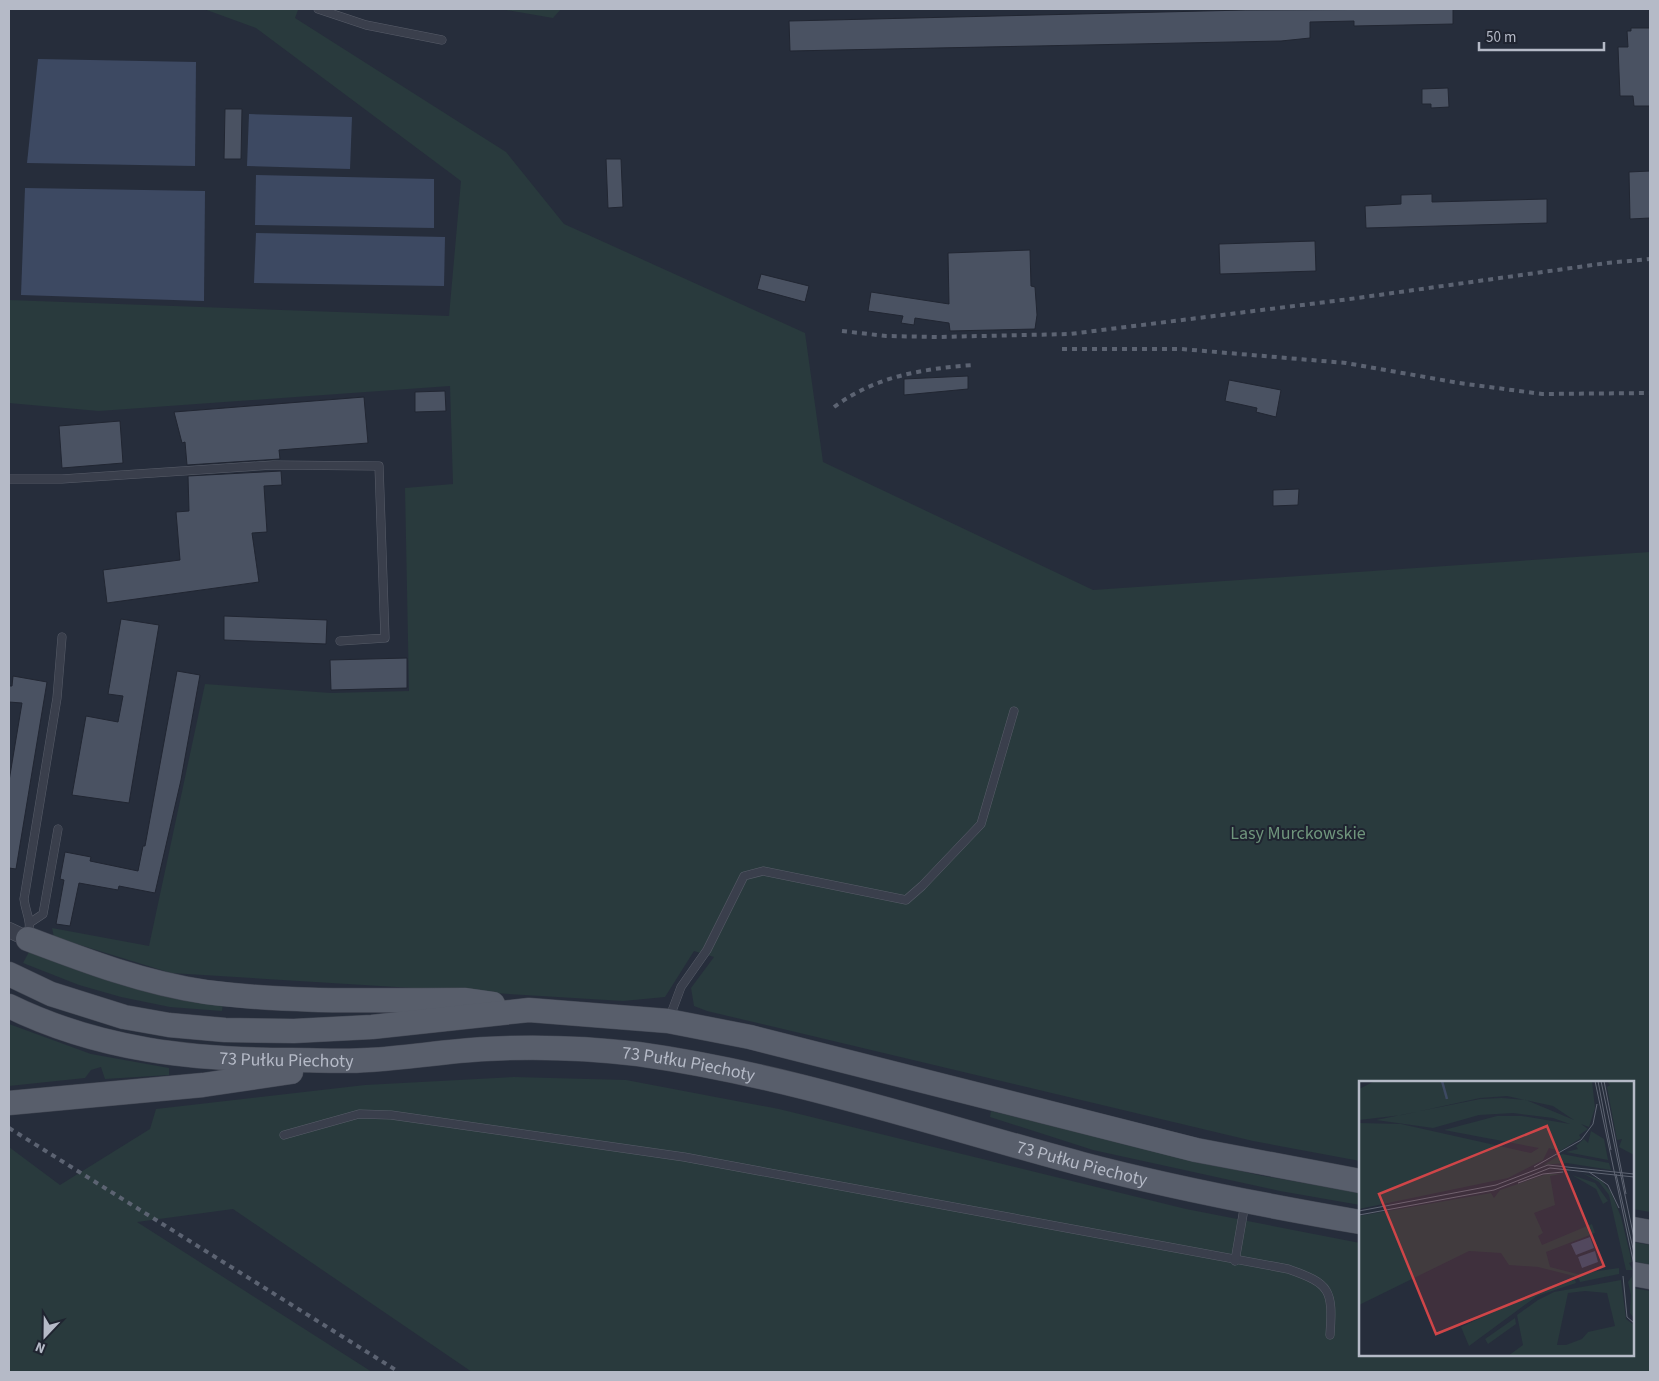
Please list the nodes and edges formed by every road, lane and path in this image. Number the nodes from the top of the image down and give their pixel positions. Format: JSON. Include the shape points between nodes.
{"nodes":[{"id":1,"x":318,"y":9,"type":"edge"},
{"id":2,"x":442,"y":40,"type":"dead end"},
{"id":3,"x":9,"y":479,"type":"edge"},
{"id":4,"x":62,"y":637,"type":"dead end"},
{"id":5,"x":340,"y":641,"type":"dead end"},
{"id":6,"x":1014,"y":711,"type":"dead end"},
{"id":7,"x":58,"y":829,"type":"dead end"},
{"id":8,"x":23,"y":930,"type":"edge"},
{"id":9,"x":9,"y":974,"type":"edge"},
{"id":10,"x":9,"y":1006,"type":"edge"},
{"id":11,"x":529,"y":1010,"type":"junction"},
{"id":12,"x":668,"y":1021,"type":"junction"},
{"id":13,"x":366,"y":1060,"type":"junction"},
{"id":14,"x":9,"y":1103,"type":"edge"},
{"id":15,"x":284,"y":1135,"type":"dead end"},
{"id":16,"x":1359,"y":1181,"type":"edge"},
{"id":17,"x":1245,"y":1200,"type":"junction"},
{"id":18,"x":1359,"y":1222,"type":"edge"},
{"id":19,"x":1634,"y":1229,"type":"edge"},
{"id":20,"x":1650,"y":1232,"type":"edge"},
{"id":21,"x":1235,"y":1260,"type":"junction"},
{"id":22,"x":1634,"y":1274,"type":"edge"},
{"id":23,"x":1650,"y":1277,"type":"edge"},
{"id":24,"x":1330,"y":1335,"type":"dead end"}],
"edges":[{"from":1,"to":2,"type":"lane","via":[[366,25]]},
{"from":3,"to":5,"type":"lane","via":[[62,479],[273,465],[379,466],[385,638]]},
{"from":4,"to":8,"type":"lane","via":[[55,707],[24,899]]},
{"from":6,"to":12,"type":"lane","via":[[981,824],[922,886],[906,900],[763,872],[744,876],[707,950],[681,987]]},
{"from":7,"to":8,"type":"lane","via":[[43,914]]},
{"from":8,"to":11,"type":"main road","via":[[113,970],[205,991],[264,998],[465,1000]]},
{"from":9,"to":11,"type":"main road","name":"73 Pułku Piechoty","via":[[51,994],[115,1014],[169,1025],[225,1030],[372,1027]]},
{"from":10,"to":13,"type":"main road","name":"73 Pułku Piechoty","via":[[80,1035],[128,1048],[227,1060]]},
{"from":11,"to":12,"type":"main road","name":"73 Pułku Piechoty"},
{"from":12,"to":16,"type":"main road","name":"73 Pułku Piechoty","via":[[750,1037],[1196,1150]]},
{"from":13,"to":14,"type":"main road","via":[[203,1085]]},
{"from":13,"to":17,"type":"main road","name":"73 Pułku Piechoty","via":[[485,1049],[568,1047],[639,1055],[726,1070],[806,1089],[1087,1165]]},
{"from":15,"to":21,"type":"lane","via":[[359,1114],[391,1115],[684,1157]]},
{"from":17,"to":18,"type":"main road","name":"73 Pułku Piechoty"},
{"from":17,"to":21,"type":"lane"},
{"from":19,"to":20,"type":"main road"},
{"from":21,"to":24,"type":"lane","via":[[1288,1269],[1321,1283],[1332,1303]]},
{"from":22,"to":23,"type":"main road"}]}
